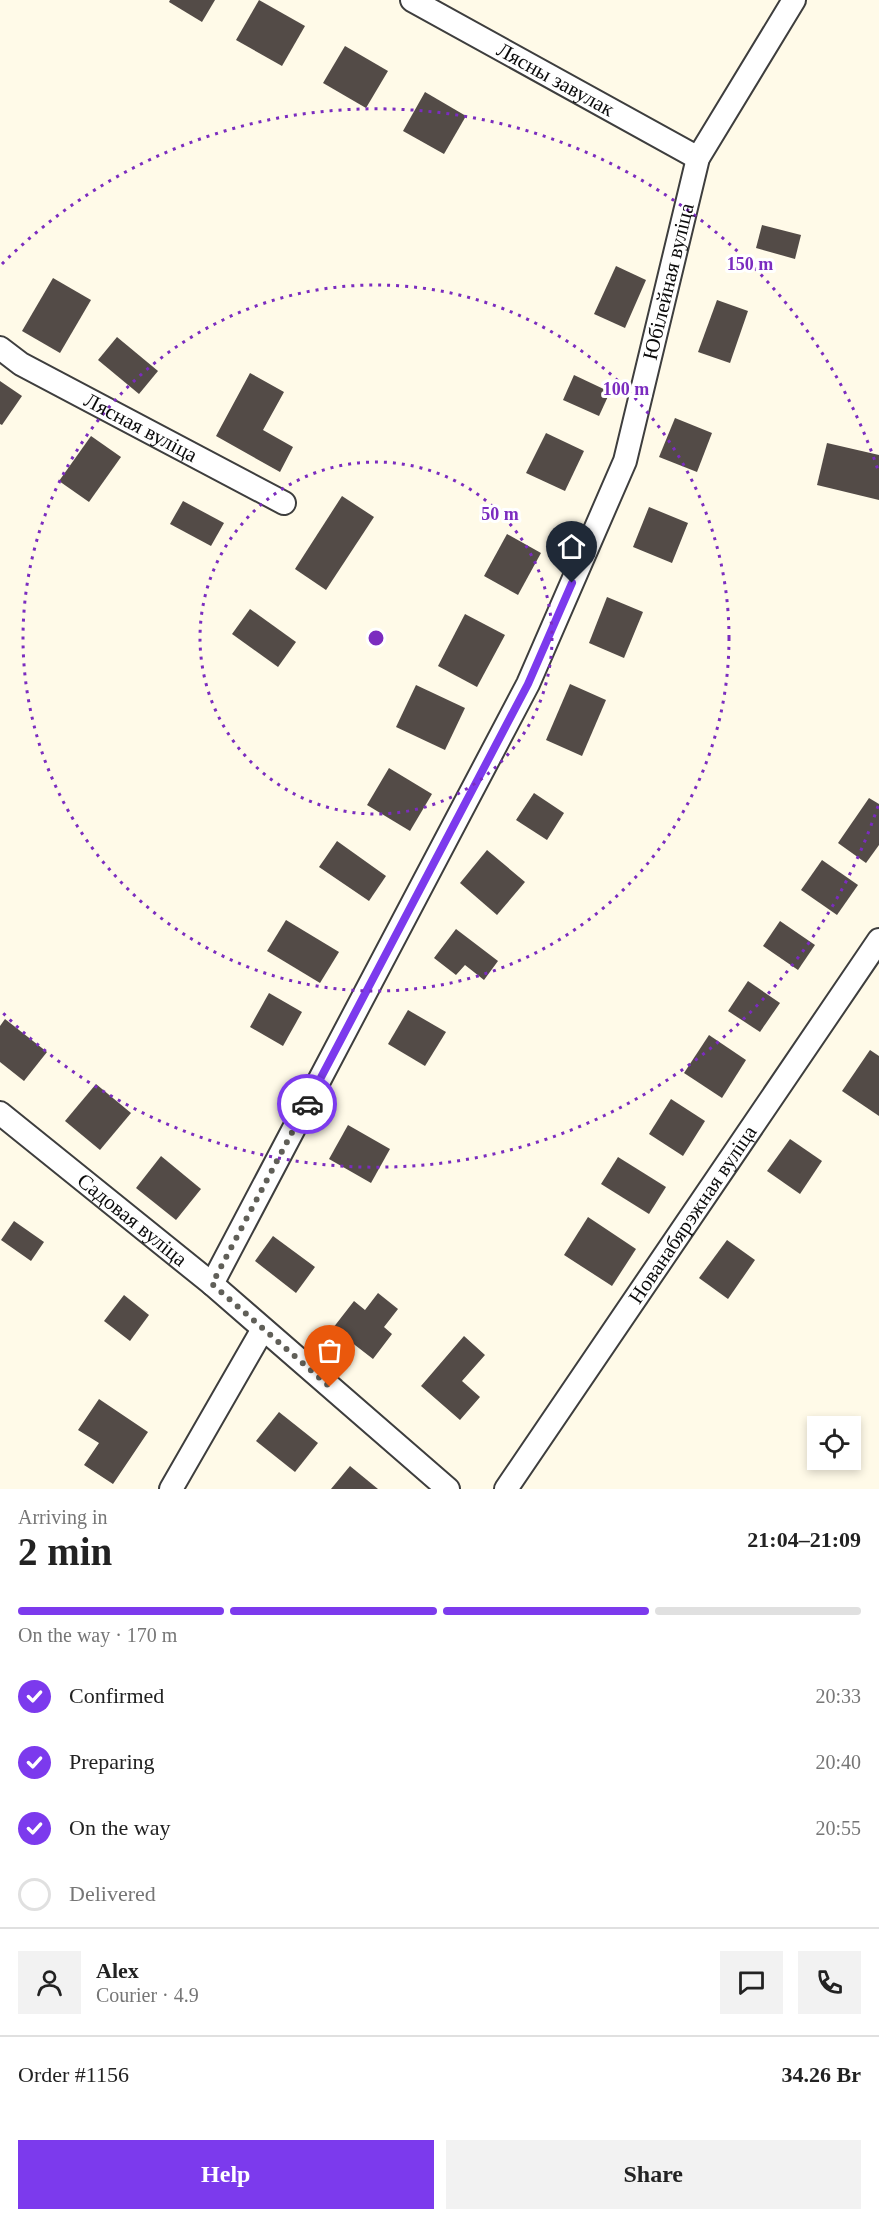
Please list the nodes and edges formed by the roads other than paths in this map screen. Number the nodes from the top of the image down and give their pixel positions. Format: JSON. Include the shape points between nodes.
{"nodes":[{"id":1,"x":412,"y":0,"type":"edge"},
{"id":2,"x":794,"y":0,"type":"edge"},
{"id":3,"x":698,"y":158,"type":"junction"},
{"id":4,"x":0,"y":348,"type":"edge"},
{"id":5,"x":284,"y":503,"type":"dead end"},
{"id":6,"x":879,"y":940,"type":"edge"},
{"id":7,"x":0,"y":1113,"type":"edge"},
{"id":8,"x":212,"y":1284,"type":"junction"},
{"id":9,"x":262,"y":1329,"type":"junction"},
{"id":10,"x":171,"y":1489,"type":"edge"},
{"id":11,"x":448,"y":1489,"type":"edge"},
{"id":12,"x":506,"y":1489,"type":"edge"}],
"edges":[{"from":1,"to":3,"type":"street","name":"Лясны завулак"},
{"from":2,"to":3,"type":"street","name":"Юбілейная вуліца"},
{"from":3,"to":8,"type":"street","name":"Юбілейная вуліца","via":[[625,462],[528,684]]},
{"from":4,"to":5,"type":"street","name":"Лясная вуліца","via":[[21,364]]},
{"from":6,"to":12,"type":"street","name":"Нованабярэжная вуліца"},
{"from":7,"to":8,"type":"street","name":"Садовая вуліца"},
{"from":8,"to":9,"type":"street","name":"Садовая вуліца"},
{"from":9,"to":10,"type":"street"},
{"from":9,"to":11,"type":"street","name":"Садовая вуліца"}]}
